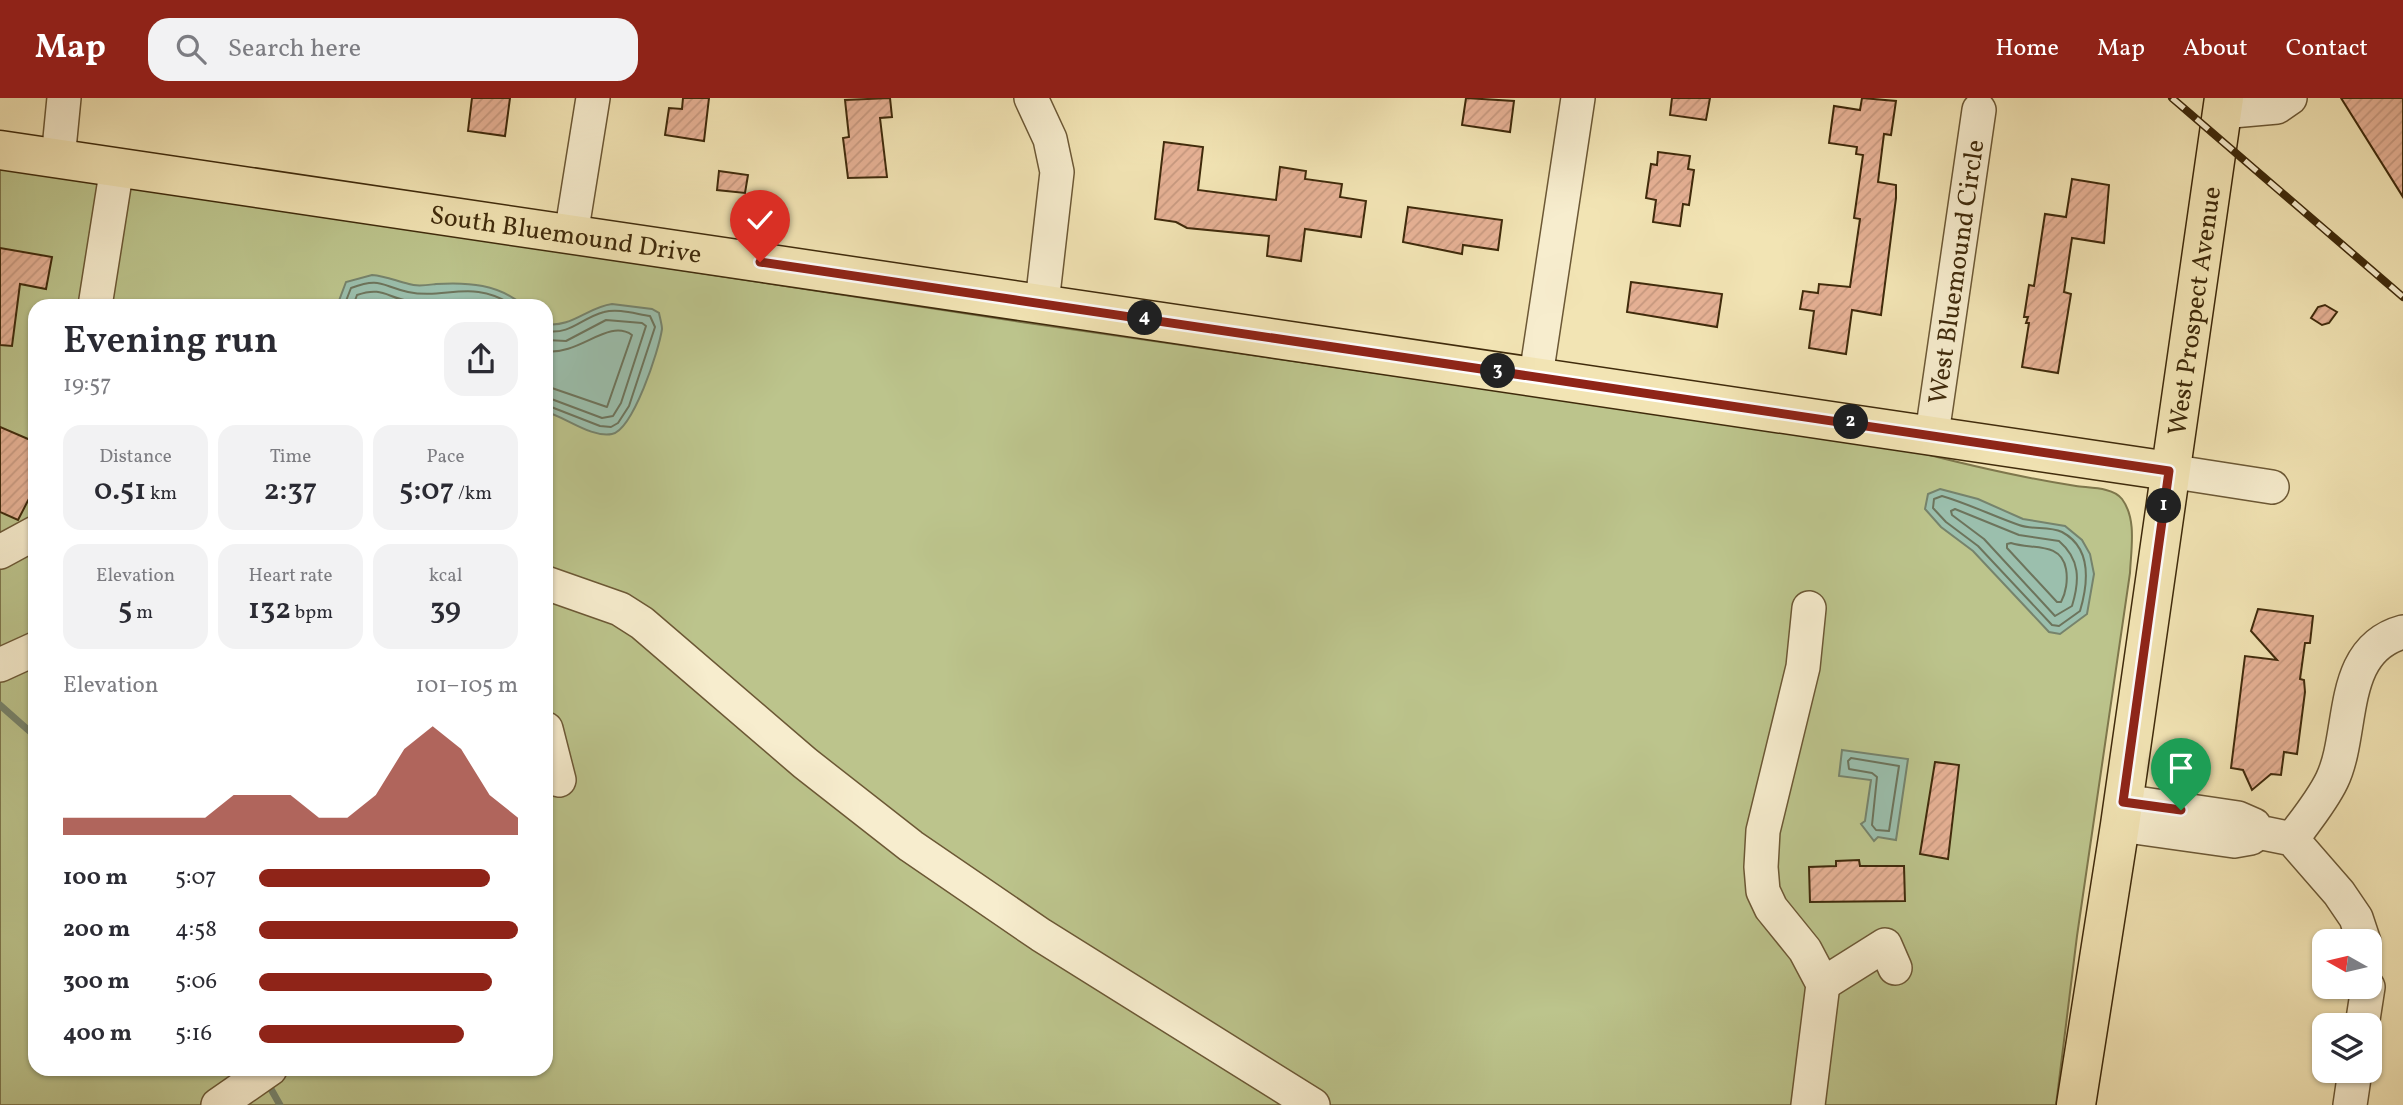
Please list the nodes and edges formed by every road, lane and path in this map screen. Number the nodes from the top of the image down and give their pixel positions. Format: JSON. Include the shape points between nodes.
{"nodes":[{"id":1,"x":64,"y":98,"type":"edge"},
{"id":2,"x":593,"y":98,"type":"edge"},
{"id":3,"x":1031,"y":98,"type":"edge"},
{"id":4,"x":1578,"y":98,"type":"edge"},
{"id":5,"x":2290,"y":98,"type":"edge"},
{"id":6,"x":2222,"y":105,"type":"edge"},
{"id":7,"x":1979,"y":110,"type":"dead end"},
{"id":8,"x":0,"y":150,"type":"edge"},
{"id":9,"x":58,"y":159,"type":"junction"},
{"id":10,"x":117,"y":167,"type":"junction"},
{"id":11,"x":571,"y":235,"type":"junction"},
{"id":12,"x":96,"y":299,"type":"edge"},
{"id":13,"x":1042,"y":303,"type":"junction"},
{"id":14,"x":1536,"y":376,"type":"junction"},
{"id":15,"x":1932,"y":434,"type":"junction"},
{"id":16,"x":2169,"y":471,"type":"junction"},
{"id":17,"x":2272,"y":487,"type":"dead end"},
{"id":18,"x":28,"y":537,"type":"edge"},
{"id":19,"x":0,"y":552,"type":"edge"},
{"id":20,"x":553,"y":585,"type":"edge"},
{"id":21,"x":1809,"y":608,"type":"dead end"},
{"id":22,"x":2403,"y":632,"type":"edge"},
{"id":23,"x":28,"y":652,"type":"edge"},
{"id":24,"x":0,"y":664,"type":"edge"},
{"id":25,"x":553,"y":756,"type":"edge"},
{"id":26,"x":559,"y":780,"type":"dead end"},
{"id":27,"x":2122,"y":813,"type":"junction"},
{"id":28,"x":2292,"y":839,"type":"junction"},
{"id":29,"x":2360,"y":929,"type":"edge"},
{"id":30,"x":1895,"y":968,"type":"dead end"},
{"id":31,"x":1823,"y":984,"type":"junction"},
{"id":32,"x":259,"y":1076,"type":"edge"},
{"id":33,"x":2353,"y":1083,"type":"edge"},
{"id":34,"x":218,"y":1105,"type":"edge"},
{"id":35,"x":1313,"y":1105,"type":"edge"},
{"id":36,"x":1808,"y":1105,"type":"edge"},
{"id":37,"x":2076,"y":1105,"type":"edge"},
{"id":38,"x":2350,"y":1105,"type":"edge"}],
"edges":[{"from":1,"to":9,"type":"street"},
{"from":2,"to":11,"type":"street"},
{"from":3,"to":13,"type":"street","via":[[1050,139],[1057,172]]},
{"from":4,"to":14,"type":"street"},
{"from":5,"to":6,"type":"street","via":[[2277,107]]},
{"from":6,"to":16,"type":"main road","name":"West Prospect Avenue"},
{"from":7,"to":15,"type":"street","name":"West Bluemound Circle"},
{"from":8,"to":9,"type":"main road","name":"South Bluemound Drive"},
{"from":9,"to":10,"type":"main road","name":"South Bluemound Drive"},
{"from":10,"to":11,"type":"main road","name":"South Bluemound Drive"},
{"from":10,"to":12,"type":"street"},
{"from":11,"to":13,"type":"main road","name":"South Bluemound Drive"},
{"from":13,"to":14,"type":"main road","name":"South Bluemound Drive"},
{"from":14,"to":15,"type":"main road","name":"South Bluemound Drive"},
{"from":15,"to":16,"type":"main road","name":"South Bluemound Drive"},
{"from":16,"to":17,"type":"street"},
{"from":16,"to":27,"type":"main road","name":"West Prospect Avenue"},
{"from":18,"to":19,"type":"street"},
{"from":20,"to":35,"type":"street","via":[[620,609],[642,623],[804,764],[911,846],[1041,935]]},
{"from":21,"to":31,"type":"street","via":[[1803,667],[1763,831],[1761,867],[1763,891],[1771,908],[1805,950]]},
{"from":22,"to":28,"type":"street","via":[[2379,644],[2364,661],[2354,681],[2332,781]]},
{"from":23,"to":24,"type":"street"},
{"from":25,"to":26,"type":"street"},
{"from":27,"to":28,"type":"street","via":[[2238,818],[2258,832]]},
{"from":27,"to":37,"type":"main road","name":"West Prospect Avenue"},
{"from":28,"to":29,"type":"street","via":[[2339,893]]},
{"from":30,"to":31,"type":"street","via":[[1885,945]]},
{"from":31,"to":36,"type":"street"},
{"from":32,"to":34,"type":"street"},
{"from":33,"to":38,"type":"street"}]}
